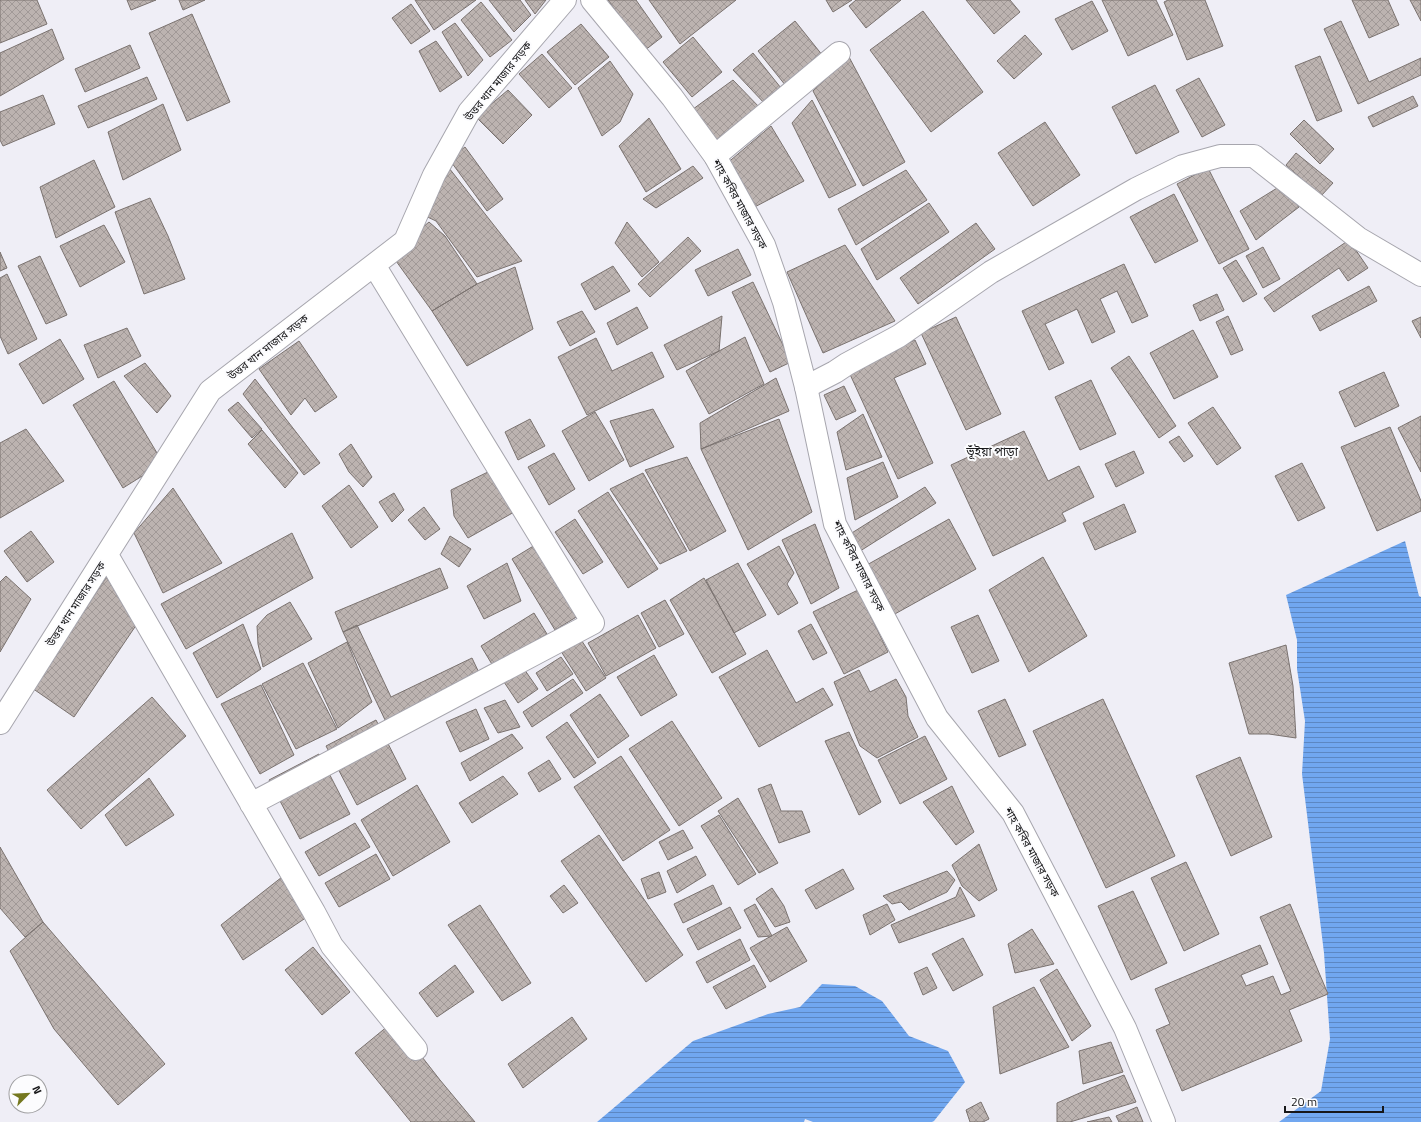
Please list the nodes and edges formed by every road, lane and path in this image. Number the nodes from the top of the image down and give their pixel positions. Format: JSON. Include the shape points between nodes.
{"nodes":[{"id":1,"x":565,"y":0,"type":"edge"},
{"id":2,"x":592,"y":0,"type":"edge"},
{"id":3,"x":839,"y":53,"type":"dead end"},
{"id":4,"x":715,"y":156,"type":"junction"},
{"id":5,"x":374,"y":265,"type":"junction"},
{"id":6,"x":1421,"y":275,"type":"edge"},
{"id":7,"x":806,"y":387,"type":"junction"},
{"id":8,"x":107,"y":555,"type":"junction"},
{"id":9,"x":0,"y":723,"type":"edge"},
{"id":10,"x":251,"y":804,"type":"junction"},
{"id":11,"x":416,"y":1049,"type":"dead end"},
{"id":12,"x":1164,"y":1122,"type":"edge"}],
"edges":[{"from":1,"to":5,"type":"street","name":"উত্তর খান মাজার সড়ক","via":[[470,112],[434,175],[405,242]]},
{"from":2,"to":4,"type":"street","name":"শাহ কবির মাজার সড়ক","via":[[672,97]]},
{"from":3,"to":4,"type":"street"},
{"from":4,"to":7,"type":"street","name":"শাহ কবির মাজার সড়ক","via":[[764,245],[784,302]]},
{"from":5,"to":8,"type":"street","name":"উত্তর খান মাজার সড়ক","via":[[210,391]]},
{"from":5,"to":10,"type":"street","via":[[593,623]]},
{"from":6,"to":7,"type":"street","via":[[1358,238],[1254,156],[1220,156],[1183,166],[1136,189],[991,272],[899,336]]},
{"from":7,"to":12,"type":"street","name":"শাহ কবির মাজার সড়ক","via":[[835,524],[937,718],[1013,813],[1125,1028]]},
{"from":8,"to":9,"type":"street","name":"উত্তর খান মাজার সড়ক"},
{"from":8,"to":10,"type":"street"},
{"from":10,"to":11,"type":"street","via":[[332,946]]}]}
